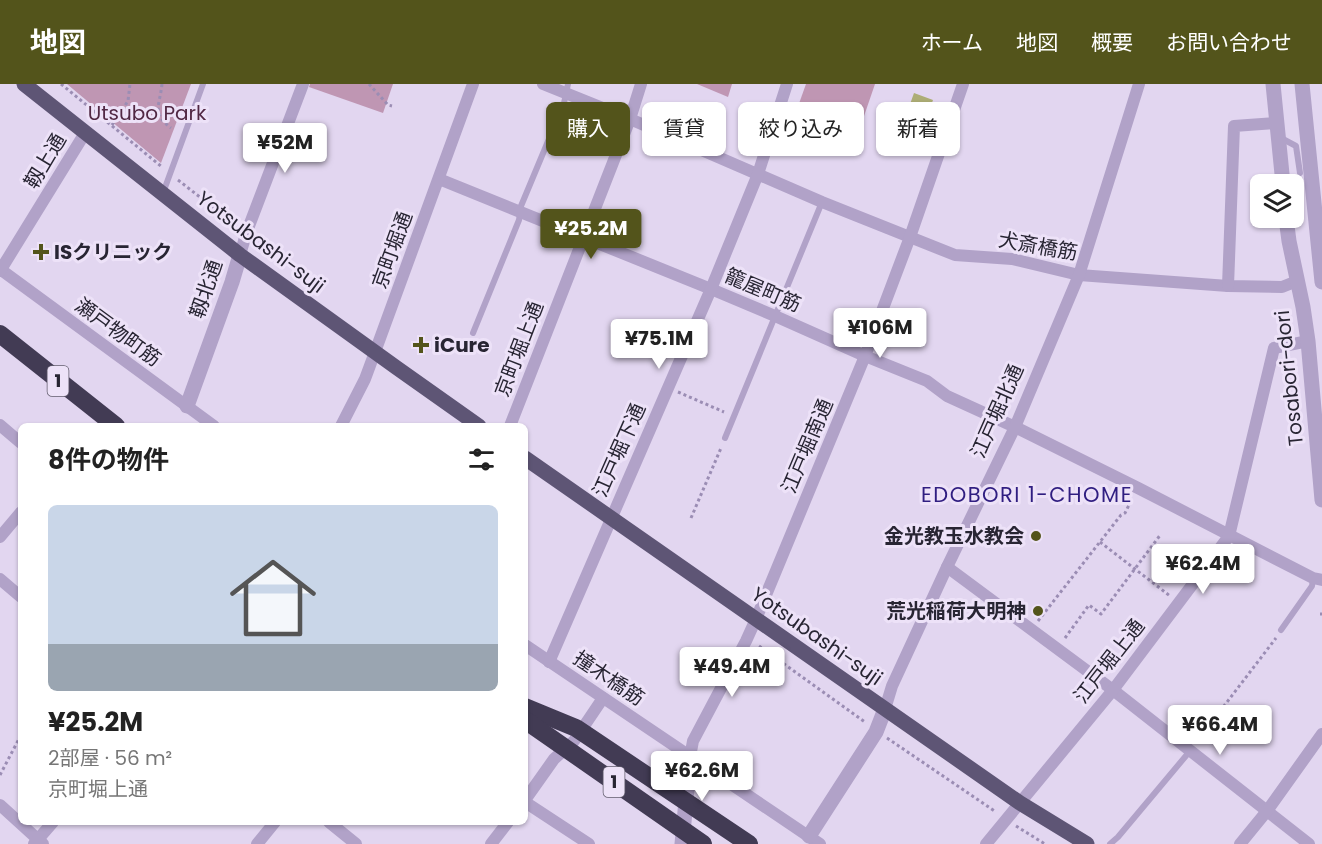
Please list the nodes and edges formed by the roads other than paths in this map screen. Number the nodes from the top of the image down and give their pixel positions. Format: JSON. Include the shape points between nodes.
{"nodes":[{"id":1,"x":24,"y":84,"type":"edge"},
{"id":2,"x":203,"y":84,"type":"edge"},
{"id":3,"x":303,"y":84,"type":"edge"},
{"id":4,"x":473,"y":84,"type":"edge"},
{"id":5,"x":543,"y":84,"type":"edge"},
{"id":6,"x":641,"y":84,"type":"edge"},
{"id":7,"x":787,"y":84,"type":"edge"},
{"id":8,"x":963,"y":84,"type":"edge"},
{"id":9,"x":1139,"y":84,"type":"edge"},
{"id":10,"x":1273,"y":84,"type":"edge"},
{"id":11,"x":1302,"y":84,"type":"edge"},
{"id":12,"x":567,"y":89,"type":"edge"},
{"id":13,"x":594,"y":102,"type":"edge"},
{"id":14,"x":630,"y":119,"type":"joint"},
{"id":15,"x":1277,"y":130,"type":"junction"},
{"id":16,"x":85,"y":133,"type":"junction"},
{"id":17,"x":616,"y":156,"type":"edge"},
{"id":18,"x":1300,"y":173,"type":"dead end"},
{"id":19,"x":758,"y":174,"type":"junction"},
{"id":20,"x":1282,"y":174,"type":"edge"},
{"id":21,"x":439,"y":179,"type":"junction"},
{"id":22,"x":163,"y":194,"type":"junction"},
{"id":23,"x":822,"y":202,"type":"junction"},
{"id":24,"x":520,"y":212,"type":"junction"},
{"id":25,"x":1287,"y":228,"type":"edge"},
{"id":26,"x":584,"y":237,"type":"junction"},
{"id":27,"x":910,"y":237,"type":"junction"},
{"id":28,"x":240,"y":255,"type":"junction"},
{"id":29,"x":0,"y":270,"type":"edge"},
{"id":30,"x":1322,"y":273,"type":"edge"},
{"id":31,"x":1078,"y":275,"type":"junction"},
{"id":32,"x":1297,"y":281,"type":"junction"},
{"id":33,"x":1228,"y":286,"type":"junction"},
{"id":34,"x":711,"y":289,"type":"junction"},
{"id":35,"x":776,"y":316,"type":"junction"},
{"id":36,"x":472,"y":333,"type":"dead end"},
{"id":37,"x":0,"y":334,"type":"edge"},
{"id":38,"x":1308,"y":341,"type":"junction"},
{"id":39,"x":375,"y":352,"type":"junction"},
{"id":40,"x":865,"y":356,"type":"junction"},
{"id":41,"x":187,"y":406,"type":"junction"},
{"id":42,"x":112,"y":423,"type":"edge"},
{"id":43,"x":210,"y":423,"type":"edge"},
{"id":44,"x":343,"y":423,"type":"edge"},
{"id":45,"x":475,"y":423,"type":"edge"},
{"id":46,"x":511,"y":423,"type":"edge"},
{"id":47,"x":0,"y":425,"type":"edge"},
{"id":48,"x":1015,"y":427,"type":"junction"},
{"id":49,"x":18,"y":440,"type":"edge"},
{"id":50,"x":725,"y":440,"type":"road end"},
{"id":51,"x":528,"y":460,"type":"edge"},
{"id":52,"x":1322,"y":500,"type":"edge"},
{"id":53,"x":18,"y":516,"type":"edge"},
{"id":54,"x":611,"y":517,"type":"junction"},
{"id":55,"x":1229,"y":536,"type":"junction"},
{"id":56,"x":0,"y":537,"type":"edge"},
{"id":57,"x":947,"y":567,"type":"junction"},
{"id":58,"x":0,"y":579,"type":"edge"},
{"id":59,"x":1317,"y":579,"type":"edge"},
{"id":60,"x":18,"y":594,"type":"edge"},
{"id":61,"x":756,"y":619,"type":"junction"},
{"id":62,"x":1281,"y":630,"type":"road end"},
{"id":63,"x":528,"y":647,"type":"edge"},
{"id":64,"x":549,"y":662,"type":"junction"},
{"id":65,"x":1113,"y":690,"type":"junction"},
{"id":66,"x":603,"y":698,"type":"junction"},
{"id":67,"x":528,"y":707,"type":"edge"},
{"id":68,"x":885,"y":709,"type":"junction"},
{"id":69,"x":528,"y":722,"type":"edge"},
{"id":70,"x":1322,"y":734,"type":"edge"},
{"id":71,"x":1190,"y":751,"type":"junction"},
{"id":72,"x":690,"y":757,"type":"junction"},
{"id":73,"x":528,"y":797,"type":"edge"},
{"id":74,"x":528,"y":803,"type":"edge"},
{"id":75,"x":1020,"y":803,"type":"junction"},
{"id":76,"x":0,"y":805,"type":"edge"},
{"id":77,"x":1267,"y":811,"type":"junction"},
{"id":78,"x":18,"y":823,"type":"edge"},
{"id":79,"x":21,"y":825,"type":"edge"},
{"id":80,"x":51,"y":825,"type":"edge"},
{"id":81,"x":273,"y":825,"type":"edge"},
{"id":82,"x":332,"y":825,"type":"edge"},
{"id":83,"x":506,"y":825,"type":"edge"},
{"id":84,"x":814,"y":840,"type":"edge"},
{"id":85,"x":38,"y":842,"type":"edge"},
{"id":86,"x":257,"y":844,"type":"edge"},
{"id":87,"x":356,"y":844,"type":"edge"},
{"id":88,"x":490,"y":844,"type":"edge"},
{"id":89,"x":589,"y":844,"type":"edge"},
{"id":90,"x":682,"y":844,"type":"edge"},
{"id":91,"x":703,"y":844,"type":"edge"},
{"id":92,"x":749,"y":844,"type":"edge"},
{"id":93,"x":986,"y":844,"type":"edge"},
{"id":94,"x":1087,"y":844,"type":"edge"},
{"id":95,"x":1110,"y":844,"type":"edge"},
{"id":96,"x":1240,"y":844,"type":"edge"},
{"id":97,"x":1309,"y":844,"type":"edge"}],
"edges":[{"from":1,"to":16,"type":"main road","name":"Yotsubashi-suji"},
{"from":2,"to":22,"type":"lane"},
{"from":3,"to":28,"type":"street","name":"靱北通"},
{"from":4,"to":21,"type":"street","name":"京町堀通"},
{"from":5,"to":12,"type":"street","name":"犬斎橋筋"},
{"from":6,"to":14,"type":"street","name":"京町堀上通"},
{"from":7,"to":19,"type":"street","name":"江戸堀下通"},
{"from":8,"to":27,"type":"street","name":"江戸堀南通"},
{"from":9,"to":31,"type":"street","name":"江戸堀北通"},
{"from":10,"to":15,"type":"street"},
{"from":11,"to":30,"type":"street"},
{"from":12,"to":13,"type":"street","name":"犬斎橋筋"},
{"from":12,"to":24,"type":"lane"},
{"from":14,"to":19,"type":"street","name":"犬斎橋筋"},
{"from":15,"to":18,"type":"lane","via":[[1296,146]]},
{"from":15,"to":20,"type":"street"},
{"from":15,"to":33,"type":"street","via":[[1234,126]]},
{"from":16,"to":22,"type":"main road","name":"Yotsubashi-suji"},
{"from":16,"to":29,"type":"street","name":"靱上通"},
{"from":17,"to":26,"type":"street","name":"京町堀上通"},
{"from":19,"to":23,"type":"street","name":"犬斎橋筋"},
{"from":19,"to":34,"type":"street","name":"江戸堀下通"},
{"from":21,"to":24,"type":"street","name":"籠屋町筋"},
{"from":21,"to":39,"type":"street","name":"京町堀通"},
{"from":22,"to":28,"type":"main road","name":"Yotsubashi-suji"},
{"from":23,"to":27,"type":"street","name":"犬斎橋筋"},
{"from":23,"to":35,"type":"lane"},
{"from":24,"to":26,"type":"street","name":"籠屋町筋"},
{"from":24,"to":36,"type":"lane"},
{"from":25,"to":32,"type":"street","name":"Tosabori-dori"},
{"from":26,"to":34,"type":"street","name":"籠屋町筋"},
{"from":26,"to":46,"type":"street","name":"京町堀上通"},
{"from":27,"to":31,"type":"street","name":"犬斎橋筋","via":[[955,255],[1011,260]]},
{"from":27,"to":40,"type":"street","name":"江戸堀南通"},
{"from":28,"to":39,"type":"main road","name":"Yotsubashi-suji"},
{"from":28,"to":41,"type":"street","name":"靱北通"},
{"from":29,"to":41,"type":"street","name":"瀬戸物町筋"},
{"from":30,"to":32,"type":"street","name":"犬斎橋筋"},
{"from":31,"to":33,"type":"street","name":"犬斎橋筋"},
{"from":31,"to":48,"type":"street","name":"江戸堀北通"},
{"from":32,"to":33,"type":"street","name":"犬斎橋筋","via":[[1282,287]]},
{"from":32,"to":38,"type":"street","name":"Tosabori-dori"},
{"from":34,"to":35,"type":"street","name":"籠屋町筋"},
{"from":34,"to":54,"type":"street","name":"江戸堀下通"},
{"from":35,"to":40,"type":"street","name":"籠屋町筋"},
{"from":35,"to":50,"type":"lane"},
{"from":37,"to":42,"type":"highway","number":"1"},
{"from":38,"to":52,"type":"street","name":"Tosabori-dori"},
{"from":38,"to":55,"type":"street","name":"江戸堀上通","via":[[1274,348]]},
{"from":39,"to":44,"type":"street","name":"京町堀通"},
{"from":39,"to":45,"type":"main road","name":"Yotsubashi-suji"},
{"from":40,"to":48,"type":"street","name":"籠屋町筋","via":[[927,381],[947,396]]},
{"from":40,"to":61,"type":"street","name":"江戸堀南通"},
{"from":41,"to":43,"type":"street","name":"瀬戸物町筋"},
{"from":47,"to":49,"type":"street"},
{"from":48,"to":55,"type":"street","name":"籠屋町筋"},
{"from":48,"to":57,"type":"street","name":"江戸堀北通"},
{"from":51,"to":54,"type":"main road","name":"Yotsubashi-suji"},
{"from":53,"to":56,"type":"street"},
{"from":54,"to":61,"type":"main road","name":"Yotsubashi-suji"},
{"from":54,"to":64,"type":"street","name":"江戸堀下通"},
{"from":55,"to":59,"type":"street","name":"籠屋町筋"},
{"from":55,"to":65,"type":"street","name":"江戸堀上通"},
{"from":57,"to":65,"type":"street"},
{"from":57,"to":68,"type":"street","name":"江戸堀北通"},
{"from":58,"to":60,"type":"street"},
{"from":59,"to":62,"type":"lane"},
{"from":61,"to":68,"type":"main road","name":"Yotsubashi-suji"},
{"from":61,"to":72,"type":"street","name":"江戸堀南通","via":[[749,643],[693,741]]},
{"from":63,"to":64,"type":"street","name":"撞木橋筋"},
{"from":64,"to":66,"type":"street","name":"撞木橋筋"},
{"from":65,"to":71,"type":"street"},
{"from":65,"to":75,"type":"street","name":"江戸堀上通"},
{"from":66,"to":72,"type":"street","name":"撞木橋筋"},
{"from":66,"to":73,"type":"street"},
{"from":67,"to":92,"type":"highway","bridge":true,"via":[[576,728]]},
{"from":68,"to":75,"type":"main road","name":"Yotsubashi-suji"},
{"from":68,"to":84,"type":"street","name":"江戸堀北通","via":[[876,732]]},
{"from":69,"to":91,"type":"highway","number":"1","bridge":true},
{"from":70,"to":77,"type":"street"},
{"from":71,"to":77,"type":"street"},
{"from":71,"to":95,"type":"lane"},
{"from":72,"to":84,"type":"street","name":"撞木橋筋"},
{"from":72,"to":90,"type":"street"},
{"from":74,"to":89,"type":"street"},
{"from":75,"to":93,"type":"street","name":"江戸堀上通"},
{"from":75,"to":94,"type":"main road","name":"Yotsubashi-suji"},
{"from":76,"to":78,"type":"street"},
{"from":77,"to":96,"type":"street"},
{"from":77,"to":97,"type":"street"},
{"from":79,"to":85,"type":"street"},
{"from":80,"to":85,"type":"street"},
{"from":81,"to":86,"type":"street"},
{"from":82,"to":87,"type":"street"},
{"from":83,"to":88,"type":"street"}]}
